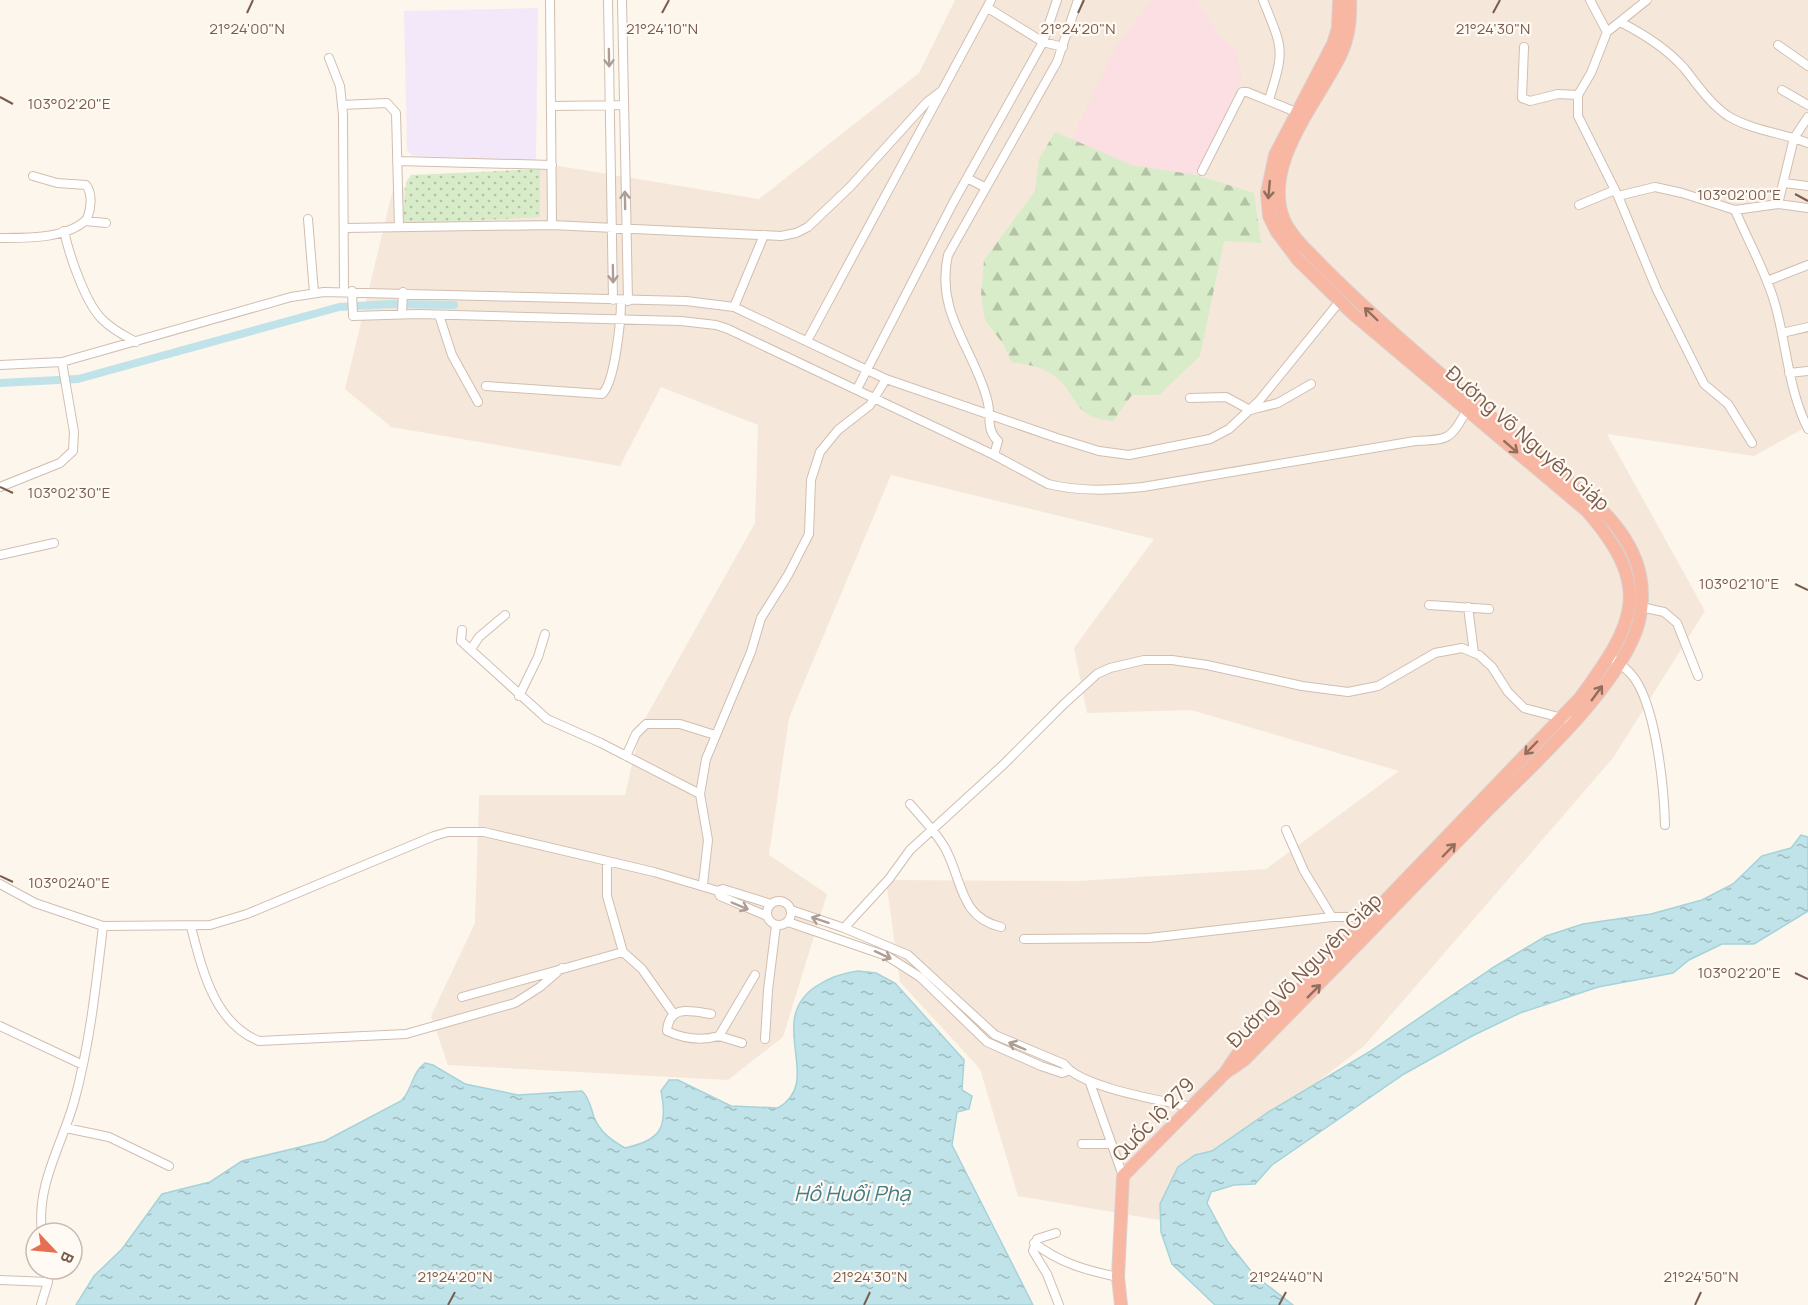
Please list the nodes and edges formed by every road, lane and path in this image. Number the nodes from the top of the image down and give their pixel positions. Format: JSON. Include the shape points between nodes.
{"nodes":[{"id":1,"x":549,"y":0,"type":"edge"},
{"id":2,"x":608,"y":0,"type":"edge"},
{"id":3,"x":622,"y":0,"type":"edge"},
{"id":4,"x":1057,"y":0,"type":"edge"},
{"id":5,"x":1078,"y":0,"type":"edge"},
{"id":6,"x":1263,"y":0,"type":"edge"},
{"id":7,"x":1340,"y":0,"type":"edge"},
{"id":8,"x":1350,"y":0,"type":"edge"},
{"id":9,"x":1590,"y":0,"type":"edge"},
{"id":10,"x":1647,"y":0,"type":"edge"},
{"id":11,"x":989,"y":4,"type":"edge"},
{"id":12,"x":1620,"y":22,"type":"junction"},
{"id":13,"x":1607,"y":32,"type":"junction"},
{"id":14,"x":1047,"y":43,"type":"junction"},
{"id":15,"x":1778,"y":45,"type":"dead end"},
{"id":16,"x":1062,"y":47,"type":"junction"},
{"id":17,"x":1524,"y":47,"type":"dead end"},
{"id":18,"x":329,"y":58,"type":"dead end"},
{"id":19,"x":1808,"y":66,"type":"edge"},
{"id":20,"x":943,"y":90,"type":"junction"},
{"id":21,"x":1782,"y":90,"type":"dead end"},
{"id":22,"x":1578,"y":95,"type":"junction"},
{"id":23,"x":1269,"y":100,"type":"junction"},
{"id":24,"x":342,"y":105,"type":"junction"},
{"id":25,"x":609,"y":105,"type":"junction"},
{"id":26,"x":624,"y":105,"type":"junction"},
{"id":27,"x":1808,"y":105,"type":"edge"},
{"id":28,"x":552,"y":106,"type":"junction"},
{"id":29,"x":1296,"y":112,"type":"junction"},
{"id":30,"x":1808,"y":117,"type":"edge"},
{"id":31,"x":1794,"y":138,"type":"junction"},
{"id":32,"x":1808,"y":143,"type":"edge"},
{"id":33,"x":397,"y":161,"type":"junction"},
{"id":34,"x":552,"y":165,"type":"junction"},
{"id":35,"x":1202,"y":171,"type":"dead end"},
{"id":36,"x":33,"y":177,"type":"dead end"},
{"id":37,"x":971,"y":180,"type":"junction"},
{"id":38,"x":1784,"y":183,"type":"junction"},
{"id":39,"x":1808,"y":186,"type":"edge"},
{"id":40,"x":985,"y":188,"type":"junction"},
{"id":41,"x":1616,"y":193,"type":"junction"},
{"id":42,"x":1779,"y":204,"type":"junction"},
{"id":43,"x":1580,"y":205,"type":"dead end"},
{"id":44,"x":1808,"y":208,"type":"edge"},
{"id":45,"x":1735,"y":210,"type":"junction"},
{"id":46,"x":308,"y":219,"type":"dead end"},
{"id":47,"x":85,"y":221,"type":"junction"},
{"id":48,"x":106,"y":223,"type":"dead end"},
{"id":49,"x":552,"y":225,"type":"junction"},
{"id":50,"x":399,"y":227,"type":"junction"},
{"id":51,"x":345,"y":228,"type":"junction"},
{"id":52,"x":612,"y":228,"type":"junction"},
{"id":53,"x":625,"y":229,"type":"junction"},
{"id":54,"x":64,"y":231,"type":"junction"},
{"id":55,"x":764,"y":235,"type":"junction"},
{"id":56,"x":0,"y":238,"type":"edge"},
{"id":57,"x":1808,"y":265,"type":"edge"},
{"id":58,"x":1767,"y":281,"type":"junction"},
{"id":59,"x":348,"y":291,"type":"junction"},
{"id":60,"x":403,"y":292,"type":"junction"},
{"id":61,"x":314,"y":293,"type":"junction"},
{"id":62,"x":621,"y":301,"type":"junction"},
{"id":63,"x":1340,"y":301,"type":"junction"},
{"id":64,"x":734,"y":308,"type":"junction"},
{"id":65,"x":402,"y":309,"type":"junction"},
{"id":66,"x":439,"y":315,"type":"junction"},
{"id":67,"x":621,"y":319,"type":"junction"},
{"id":68,"x":1808,"y":327,"type":"edge"},
{"id":69,"x":1782,"y":333,"type":"junction"},
{"id":70,"x":807,"y":341,"type":"junction"},
{"id":71,"x":136,"y":342,"type":"junction"},
{"id":72,"x":62,"y":362,"type":"junction"},
{"id":73,"x":0,"y":365,"type":"edge"},
{"id":74,"x":867,"y":369,"type":"junction"},
{"id":75,"x":1808,"y":371,"type":"edge"},
{"id":76,"x":1789,"y":373,"type":"junction"},
{"id":77,"x":886,"y":379,"type":"junction"},
{"id":78,"x":1311,"y":384,"type":"dead end"},
{"id":79,"x":486,"y":386,"type":"dead end"},
{"id":80,"x":857,"y":389,"type":"junction"},
{"id":81,"x":1190,"y":398,"type":"dead end"},
{"id":82,"x":874,"y":399,"type":"junction"},
{"id":83,"x":478,"y":402,"type":"dead end"},
{"id":84,"x":1470,"y":406,"type":"junction"},
{"id":85,"x":1250,"y":410,"type":"junction"},
{"id":86,"x":990,"y":415,"type":"junction"},
{"id":87,"x":1808,"y":429,"type":"edge"},
{"id":88,"x":1752,"y":443,"type":"dead end"},
{"id":89,"x":994,"y":455,"type":"junction"},
{"id":90,"x":0,"y":487,"type":"edge"},
{"id":91,"x":54,"y":543,"type":"dead end"},
{"id":92,"x":0,"y":555,"type":"edge"},
{"id":93,"x":1429,"y":606,"type":"dead end"},
{"id":94,"x":1468,"y":607,"type":"junction"},
{"id":95,"x":1641,"y":607,"type":"junction"},
{"id":96,"x":1489,"y":609,"type":"dead end"},
{"id":97,"x":505,"y":615,"type":"dead end"},
{"id":98,"x":462,"y":630,"type":"dead end"},
{"id":99,"x":545,"y":634,"type":"dead end"},
{"id":100,"x":471,"y":649,"type":"junction"},
{"id":101,"x":1474,"y":653,"type":"junction"},
{"id":102,"x":1614,"y":660,"type":"junction"},
{"id":103,"x":1698,"y":676,"type":"dead end"},
{"id":104,"x":519,"y":696,"type":"junction"},
{"id":105,"x":1569,"y":719,"type":"junction"},
{"id":106,"x":715,"y":735,"type":"junction"},
{"id":107,"x":627,"y":756,"type":"junction"},
{"id":108,"x":700,"y":794,"type":"junction"},
{"id":109,"x":910,"y":804,"type":"dead end"},
{"id":110,"x":1665,"y":825,"type":"dead end"},
{"id":111,"x":1286,"y":830,"type":"dead end"},
{"id":112,"x":933,"y":831,"type":"junction"},
{"id":113,"x":607,"y":861,"type":"junction"},
{"id":114,"x":0,"y":884,"type":"edge"},
{"id":115,"x":704,"y":885,"type":"junction"},
{"id":116,"x":718,"y":891,"type":"junction"},
{"id":117,"x":771,"y":904,"type":"junction"},
{"id":118,"x":791,"y":910,"type":"junction"},
{"id":119,"x":767,"y":916,"type":"junction"},
{"id":120,"x":1332,"y":917,"type":"junction"},
{"id":121,"x":788,"y":922,"type":"junction"},
{"id":122,"x":776,"y":925,"type":"junction"},
{"id":123,"x":103,"y":926,"type":"junction"},
{"id":124,"x":1365,"y":926,"type":"junction"},
{"id":125,"x":191,"y":927,"type":"junction"},
{"id":126,"x":1001,"y":927,"type":"dead end"},
{"id":127,"x":844,"y":928,"type":"junction"},
{"id":128,"x":1024,"y":939,"type":"dead end"},
{"id":129,"x":623,"y":952,"type":"junction"},
{"id":130,"x":562,"y":968,"type":"junction"},
{"id":131,"x":755,"y":975,"type":"dead end"},
{"id":132,"x":462,"y":997,"type":"dead end"},
{"id":133,"x":674,"y":1013,"type":"junction"},
{"id":134,"x":711,"y":1014,"type":"dead end"},
{"id":135,"x":0,"y":1026,"type":"edge"},
{"id":136,"x":719,"y":1036,"type":"junction"},
{"id":137,"x":765,"y":1040,"type":"dead end"},
{"id":138,"x":742,"y":1043,"type":"dead end"},
{"id":139,"x":83,"y":1065,"type":"junction"},
{"id":140,"x":1068,"y":1071,"type":"junction"},
{"id":141,"x":1225,"y":1073,"type":"joint"},
{"id":142,"x":1090,"y":1083,"type":"junction"},
{"id":143,"x":1192,"y":1107,"type":"junction"},
{"id":144,"x":66,"y":1128,"type":"junction"},
{"id":145,"x":1082,"y":1144,"type":"dead end"},
{"id":146,"x":1111,"y":1144,"type":"junction"},
{"id":147,"x":169,"y":1166,"type":"dead end"},
{"id":148,"x":1123,"y":1176,"type":"junction"},
{"id":149,"x":42,"y":1221,"type":"edge"},
{"id":150,"x":1056,"y":1233,"type":"dead end"},
{"id":151,"x":1034,"y":1243,"type":"junction"},
{"id":152,"x":1118,"y":1277,"type":"junction"},
{"id":153,"x":0,"y":1280,"type":"edge"},
{"id":154,"x":48,"y":1282,"type":"joint"},
{"id":155,"x":41,"y":1305,"type":"edge"},
{"id":156,"x":1059,"y":1305,"type":"edge"},
{"id":157,"x":1121,"y":1305,"type":"edge"}],
"edges":[{"from":1,"to":28,"type":"street"},
{"from":2,"to":25,"type":"street","one_way":true},
{"from":3,"to":26,"type":"street"},
{"from":4,"to":14,"type":"street"},
{"from":5,"to":16,"type":"street"},
{"from":6,"to":23,"type":"street","via":[[1280,37],[1281,53]]},
{"from":7,"to":29,"type":"highway","name":"Đường Võ Nguyên Giáp","via":[[1333,44]]},
{"from":84,"to":8,"type":"highway","name":"Đường Võ Nguyên Giáp","one_way":true,"via":[[1298,241],[1284,220],[1282,171],[1294,137],[1341,54]]},
{"from":9,"to":13,"type":"street"},
{"from":10,"to":12,"type":"street"},
{"from":11,"to":14,"type":"street"},
{"from":11,"to":20,"type":"street"},
{"from":12,"to":13,"type":"street"},
{"from":12,"to":31,"type":"street","via":[[1657,44],[1726,115]]},
{"from":13,"to":22,"type":"street"},
{"from":14,"to":16,"type":"street"},
{"from":14,"to":37,"type":"street"},
{"from":15,"to":19,"type":"street"},
{"from":16,"to":40,"type":"street"},
{"from":17,"to":22,"type":"street","via":[[1522,98],[1530,101],[1558,93]]},
{"from":18,"to":24,"type":"street","via":[[340,86]]},
{"from":20,"to":55,"type":"street","via":[[808,227],[796,233]]},
{"from":20,"to":70,"type":"street"},
{"from":21,"to":27,"type":"street"},
{"from":22,"to":41,"type":"street","via":[[1578,116]]},
{"from":23,"to":29,"type":"street"},
{"from":23,"to":35,"type":"street","via":[[1242,93]]},
{"from":24,"to":33,"type":"street","via":[[387,103],[392,107],[396,113]]},
{"from":24,"to":51,"type":"street"},
{"from":25,"to":26,"type":"street"},
{"from":25,"to":28,"type":"street"},
{"from":25,"to":52,"type":"street"},
{"from":53,"to":26,"type":"street","one_way":true},
{"from":28,"to":34,"type":"street"},
{"from":29,"to":63,"type":"highway","name":"Đường Võ Nguyên Giáp","one_way":true,"via":[[1271,169],[1269,216],[1298,260]]},
{"from":30,"to":31,"type":"street"},
{"from":31,"to":32,"type":"street"},
{"from":31,"to":38,"type":"street"},
{"from":33,"to":34,"type":"street"},
{"from":33,"to":50,"type":"street"},
{"from":34,"to":49,"type":"street"},
{"from":36,"to":47,"type":"street","via":[[87,185],[90,203]]},
{"from":37,"to":40,"type":"street"},
{"from":37,"to":74,"type":"street"},
{"from":38,"to":39,"type":"street"},
{"from":38,"to":42,"type":"street"},
{"from":40,"to":86,"type":"street","via":[[948,255],[943,285],[950,314],[983,386]]},
{"from":41,"to":43,"type":"street"},
{"from":41,"to":45,"type":"street","via":[[1655,187]]},
{"from":41,"to":88,"type":"street","via":[[1698,374],[1728,404]]},
{"from":42,"to":44,"type":"street"},
{"from":42,"to":45,"type":"street"},
{"from":45,"to":58,"type":"street"},
{"from":46,"to":61,"type":"street"},
{"from":47,"to":48,"type":"street"},
{"from":47,"to":54,"type":"street"},
{"from":49,"to":50,"type":"street"},
{"from":49,"to":52,"type":"street"},
{"from":50,"to":51,"type":"street"},
{"from":51,"to":59,"type":"street"},
{"from":52,"to":53,"type":"street"},
{"from":52,"to":62,"type":"street","one_way":true},
{"from":53,"to":55,"type":"street"},
{"from":53,"to":62,"type":"street"},
{"from":54,"to":56,"type":"street","via":[[39,237]]},
{"from":54,"to":71,"type":"street","via":[[94,310]]},
{"from":55,"to":64,"type":"street"},
{"from":57,"to":58,"type":"street"},
{"from":58,"to":69,"type":"street"},
{"from":59,"to":60,"type":"street"},
{"from":59,"to":61,"type":"street"},
{"from":59,"to":65,"type":"street","via":[[353,310]]},
{"from":60,"to":62,"type":"street"},
{"from":60,"to":65,"type":"street"},
{"from":61,"to":71,"type":"street"},
{"from":62,"to":64,"type":"street","via":[[686,301]]},
{"from":62,"to":67,"type":"street"},
{"from":63,"to":84,"type":"highway","name":"Đường Võ Nguyên Giáp"},
{"from":63,"to":85,"type":"street"},
{"from":64,"to":70,"type":"street"},
{"from":65,"to":66,"type":"street"},
{"from":66,"to":67,"type":"street"},
{"from":66,"to":83,"type":"street","via":[[452,355]]},
{"from":67,"to":79,"type":"street","via":[[608,384],[602,394]]},
{"from":67,"to":80,"type":"street","via":[[716,325]]},
{"from":68,"to":69,"type":"street"},
{"from":69,"to":76,"type":"street"},
{"from":70,"to":74,"type":"street"},
{"from":71,"to":72,"type":"street"},
{"from":72,"to":73,"type":"street"},
{"from":72,"to":90,"type":"street","via":[[74,432],[71,455]]},
{"from":74,"to":77,"type":"street"},
{"from":74,"to":80,"type":"street"},
{"from":75,"to":76,"type":"street"},
{"from":76,"to":87,"type":"street"},
{"from":77,"to":82,"type":"street"},
{"from":77,"to":86,"type":"street"},
{"from":78,"to":85,"type":"street","via":[[1278,402]]},
{"from":80,"to":82,"type":"street"},
{"from":81,"to":85,"type":"street","via":[[1226,397]]},
{"from":82,"to":89,"type":"street"},
{"from":82,"to":106,"type":"street","via":[[838,430],[816,461],[808,534],[789,575],[761,618],[751,652]]},
{"from":84,"to":89,"type":"street","via":[[1451,436],[1443,440],[1415,441],[1107,491],[1048,484]]},
{"from":84,"to":95,"type":"highway","name":"Đường Võ Nguyên Giáp","via":[[1598,505],[1616,526],[1636,561],[1641,578]]},
{"from":84,"to":102,"type":"highway","name":"Đường Võ Nguyên Giáp","one_way":true,"via":[[1587,511],[1625,564],[1631,606]]},
{"from":85,"to":86,"type":"street","via":[[1230,429],[1210,439],[1129,455],[1099,451]]},
{"from":86,"to":89,"type":"street","via":[[989,431],[998,441]]},
{"from":91,"to":92,"type":"street"},
{"from":93,"to":94,"type":"street"},
{"from":94,"to":96,"type":"street"},
{"from":94,"to":101,"type":"street"},
{"from":95,"to":102,"type":"highway","name":"Đường Võ Nguyên Giáp","via":[[1634,638]]},
{"from":95,"to":103,"type":"street","via":[[1664,612],[1677,623]]},
{"from":97,"to":100,"type":"street"},
{"from":98,"to":100,"type":"street","via":[[461,641]]},
{"from":99,"to":104,"type":"street"},
{"from":100,"to":104,"type":"street"},
{"from":101,"to":105,"type":"street","via":[[1492,667],[1524,708]]},
{"from":101,"to":112,"type":"street","via":[[1462,648],[1443,650],[1378,686],[1348,692],[1172,660],[1144,660],[1110,668],[1097,674],[1064,704]]},
{"from":102,"to":105,"type":"highway","name":"Đường Võ Nguyên Giáp"},
{"from":102,"to":110,"type":"street","via":[[1632,675],[1647,706],[1664,787]]},
{"from":104,"to":107,"type":"street","via":[[547,719]]},
{"from":105,"to":124,"type":"highway","name":"Đường Võ Nguyên Giáp","one_way":true},
{"from":124,"to":105,"type":"highway","name":"Đường Võ Nguyên Giáp","one_way":true},
{"from":106,"to":107,"type":"street","via":[[680,724],[646,724],[636,734]]},
{"from":106,"to":108,"type":"street"},
{"from":107,"to":108,"type":"street"},
{"from":108,"to":115,"type":"street","via":[[708,840]]},
{"from":109,"to":112,"type":"street"},
{"from":111,"to":120,"type":"street","via":[[1304,871]]},
{"from":112,"to":126,"type":"street","via":[[972,911],[981,921]]},
{"from":112,"to":127,"type":"street","via":[[910,850]]},
{"from":113,"to":115,"type":"street"},
{"from":113,"to":125,"type":"street","via":[[484,832],[448,832],[248,914]]},
{"from":113,"to":129,"type":"street","via":[[607,896]]},
{"from":114,"to":123,"type":"street","via":[[35,903]]},
{"from":115,"to":116,"type":"street"},
{"from":116,"to":117,"type":"street","via":[[723,889]]},
{"from":116,"to":119,"type":"street","one_way":true,"via":[[720,896]]},
{"from":117,"to":118,"type":"street","via":[[783,902]]},
{"from":117,"to":119,"type":"street"},
{"from":118,"to":121,"type":"street"},
{"from":127,"to":118,"type":"street","one_way":true},
{"from":119,"to":122,"type":"street"},
{"from":120,"to":124,"type":"street"},
{"from":120,"to":128,"type":"street","via":[[1149,938]]},
{"from":121,"to":122,"type":"street"},
{"from":121,"to":140,"type":"street","one_way":true,"via":[[887,956],[920,977],[987,1041],[1008,1054],[1062,1073]]},
{"from":122,"to":137,"type":"street"},
{"from":123,"to":125,"type":"street"},
{"from":123,"to":139,"type":"street"},
{"from":124,"to":141,"type":"highway","name":"Đường Võ Nguyên Giáp","via":[[1237,1055]]},
{"from":125,"to":130,"type":"street","via":[[213,995],[233,1024],[259,1041],[406,1034],[515,1003]]},
{"from":140,"to":127,"type":"street","one_way":true,"via":[[1064,1064],[995,1035],[908,955]]},
{"from":129,"to":130,"type":"street"},
{"from":129,"to":133,"type":"street","via":[[642,969]]},
{"from":130,"to":132,"type":"street"},
{"from":131,"to":136,"type":"street"},
{"from":133,"to":134,"type":"street","via":[[681,1010]]},
{"from":133,"to":136,"type":"street","via":[[667,1030],[676,1035],[708,1039]]},
{"from":135,"to":139,"type":"street"},
{"from":136,"to":138,"type":"street"},
{"from":139,"to":144,"type":"street"},
{"from":140,"to":142,"type":"street"},
{"from":141,"to":143,"type":"highway","name":"Quốc lộ 279"},
{"from":142,"to":143,"type":"street"},
{"from":142,"to":146,"type":"street"},
{"from":143,"to":148,"type":"highway","name":"Quốc lộ 279"},
{"from":144,"to":147,"type":"street","via":[[109,1137]]},
{"from":144,"to":149,"type":"street","via":[[43,1186]]},
{"from":145,"to":146,"type":"street"},
{"from":146,"to":148,"type":"street"},
{"from":148,"to":152,"type":"highway","name":"Quốc lộ 279"},
{"from":150,"to":151,"type":"street"},
{"from":151,"to":152,"type":"street","via":[[1073,1267]]},
{"from":151,"to":156,"type":"street","via":[[1033,1251]]},
{"from":152,"to":157,"type":"highway","name":"Quốc lộ 279"},
{"from":153,"to":154,"type":"street"},
{"from":154,"to":155,"type":"street"}]}
